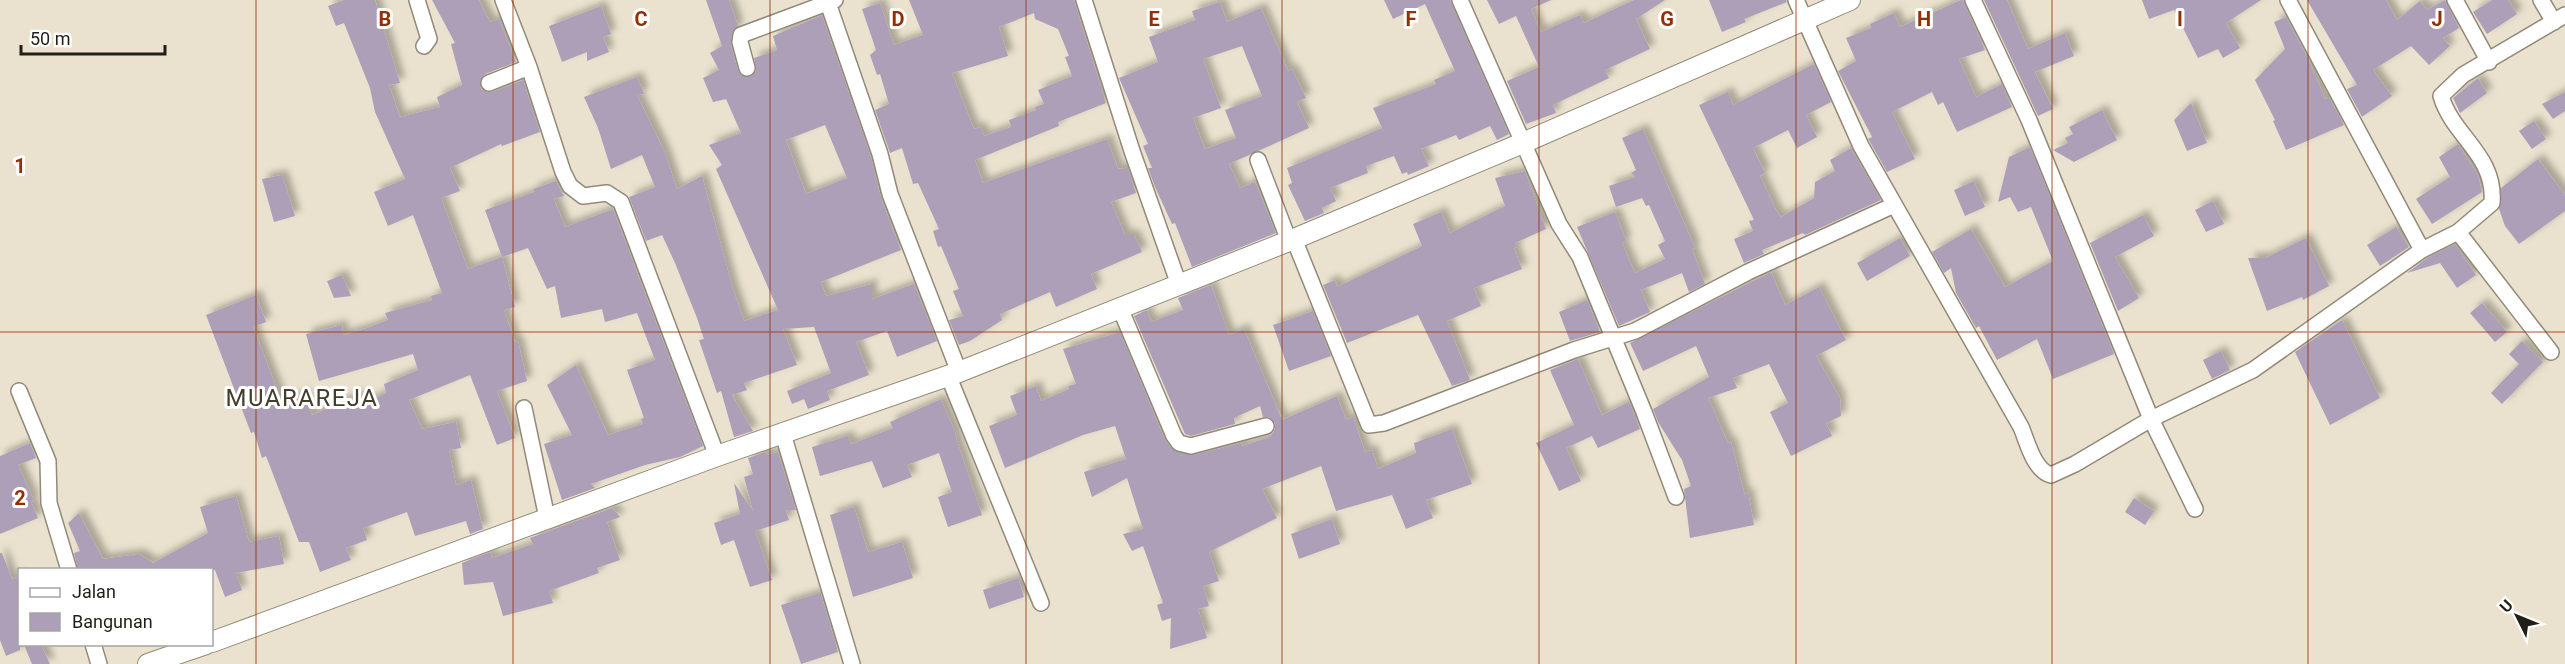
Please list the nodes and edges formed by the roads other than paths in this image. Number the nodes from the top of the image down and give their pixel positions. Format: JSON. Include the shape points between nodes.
{"nodes":[{"id":1,"x":417,"y":0,"type":"edge"},
{"id":2,"x":503,"y":0,"type":"edge"},
{"id":3,"x":1084,"y":0,"type":"edge"},
{"id":4,"x":1460,"y":0,"type":"edge"},
{"id":5,"x":1796,"y":0,"type":"edge"},
{"id":6,"x":1850,"y":0,"type":"edge"},
{"id":7,"x":1973,"y":0,"type":"edge"},
{"id":8,"x":2288,"y":0,"type":"edge"},
{"id":9,"x":2455,"y":0,"type":"edge"},
{"id":10,"x":2541,"y":0,"type":"edge"},
{"id":11,"x":830,"y":1,"type":"edge"},
{"id":12,"x":2559,"y":18,"type":"edge"},
{"id":13,"x":1805,"y":20,"type":"junction"},
{"id":14,"x":424,"y":46,"type":"dead end"},
{"id":15,"x":2489,"y":62,"type":"junction"},
{"id":16,"x":529,"y":67,"type":"junction"},
{"id":17,"x":747,"y":68,"type":"dead end"},
{"id":18,"x":489,"y":83,"type":"dead end"},
{"id":19,"x":1525,"y":142,"type":"junction"},
{"id":20,"x":1258,"y":160,"type":"dead end"},
{"id":21,"x":1894,"y":205,"type":"junction"},
{"id":22,"x":2458,"y":232,"type":"junction"},
{"id":23,"x":1291,"y":240,"type":"junction"},
{"id":24,"x":2422,"y":250,"type":"junction"},
{"id":25,"x":1179,"y":285,"type":"junction"},
{"id":26,"x":1120,"y":308,"type":"junction"},
{"id":27,"x":1613,"y":337,"type":"junction"},
{"id":28,"x":2551,"y":352,"type":"dead end"},
{"id":29,"x":954,"y":374,"type":"junction"},
{"id":30,"x":19,"y":391,"type":"dead end"},
{"id":31,"x":524,"y":408,"type":"dead end"},
{"id":32,"x":2151,"y":419,"type":"junction"},
{"id":33,"x":1266,"y":426,"type":"dead end"},
{"id":34,"x":783,"y":434,"type":"junction"},
{"id":35,"x":717,"y":456,"type":"junction"},
{"id":36,"x":1676,"y":497,"type":"dead end"},
{"id":37,"x":2195,"y":509,"type":"dead end"},
{"id":38,"x":547,"y":518,"type":"junction"},
{"id":39,"x":68,"y":568,"type":"edge"},
{"id":40,"x":1041,"y":603,"type":"dead end"},
{"id":41,"x":213,"y":642,"type":"edge"},
{"id":42,"x":93,"y":646,"type":"edge"},
{"id":43,"x":203,"y":646,"type":"edge"},
{"id":44,"x":99,"y":664,"type":"edge"},
{"id":45,"x":148,"y":664,"type":"edge"},
{"id":46,"x":852,"y":664,"type":"edge"}],
"edges":[{"from":1,"to":14,"type":"street","via":[[429,39]]},
{"from":2,"to":16,"type":"street"},
{"from":3,"to":25,"type":"street"},
{"from":4,"to":19,"type":"street"},
{"from":5,"to":13,"type":"street"},
{"from":6,"to":13,"type":"street"},
{"from":7,"to":32,"type":"street","via":[[2029,120]]},
{"from":8,"to":24,"type":"street"},
{"from":9,"to":15,"type":"street"},
{"from":10,"to":12,"type":"street"},
{"from":11,"to":17,"type":"street","via":[[741,35]]},
{"from":11,"to":29,"type":"street","via":[[894,205],[940,327],[953,350]]},
{"from":12,"to":15,"type":"street"},
{"from":13,"to":19,"type":"street"},
{"from":13,"to":21,"type":"street","via":[[1861,146]]},
{"from":15,"to":22,"type":"street","via":[[2463,75],[2441,96],[2492,179],[2492,203]]},
{"from":16,"to":18,"type":"street"},
{"from":16,"to":35,"type":"street","via":[[570,186],[582,196],[607,193],[621,202]]},
{"from":19,"to":23,"type":"street"},
{"from":19,"to":27,"type":"street"},
{"from":20,"to":23,"type":"street"},
{"from":21,"to":27,"type":"street","via":[[1738,277],[1635,331]]},
{"from":21,"to":32,"type":"street","via":[[2045,473],[2055,474]]},
{"from":22,"to":24,"type":"street"},
{"from":22,"to":28,"type":"street"},
{"from":23,"to":25,"type":"street"},
{"from":23,"to":27,"type":"street","via":[[1369,425],[1384,423]]},
{"from":24,"to":32,"type":"street","via":[[2253,370]]},
{"from":25,"to":26,"type":"street"},
{"from":26,"to":29,"type":"street"},
{"from":26,"to":33,"type":"street","via":[[1176,440],[1191,446]]},
{"from":27,"to":36,"type":"street"},
{"from":29,"to":34,"type":"street"},
{"from":29,"to":40,"type":"street"},
{"from":30,"to":39,"type":"street","via":[[48,461],[49,503]]},
{"from":31,"to":38,"type":"street"},
{"from":32,"to":37,"type":"street"},
{"from":34,"to":35,"type":"street"},
{"from":34,"to":46,"type":"street"},
{"from":35,"to":38,"type":"street"},
{"from":38,"to":41,"type":"street"},
{"from":42,"to":44,"type":"street"},
{"from":43,"to":45,"type":"street"}]}
